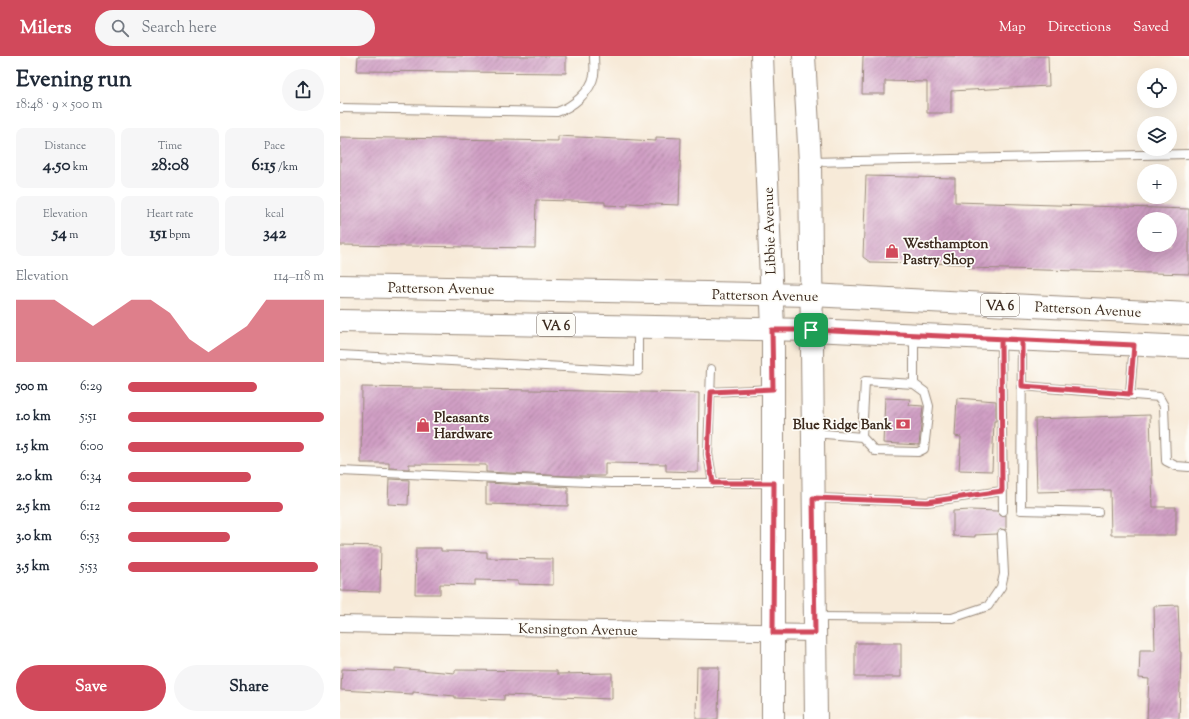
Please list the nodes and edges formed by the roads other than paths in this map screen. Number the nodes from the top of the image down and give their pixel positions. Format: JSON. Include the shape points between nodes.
{"nodes":[{"id":1,"x":594,"y":56,"type":"edge"},
{"id":2,"x":762,"y":56,"type":"edge"},
{"id":3,"x":804,"y":56,"type":"edge"},
{"id":4,"x":340,"y":108,"type":"edge"},
{"id":5,"x":1189,"y":154,"type":"edge"},
{"id":6,"x":810,"y":162,"type":"junction"},
{"id":7,"x":340,"y":286,"type":"edge"},
{"id":8,"x":771,"y":295,"type":"junction"},
{"id":9,"x":811,"y":295,"type":"junction"},
{"id":10,"x":1189,"y":314,"type":"edge"},
{"id":11,"x":340,"y":321,"type":"edge"},
{"id":12,"x":638,"y":327,"type":"junction"},
{"id":13,"x":772,"y":330,"type":"junction"},
{"id":14,"x":811,"y":330,"type":"junction"},
{"id":15,"x":914,"y":335,"type":"junction"},
{"id":16,"x":1011,"y":340,"type":"junction"},
{"id":17,"x":1134,"y":345,"type":"junction"},
{"id":18,"x":1189,"y":347,"type":"edge"},
{"id":19,"x":340,"y":355,"type":"edge"},
{"id":20,"x":711,"y":369,"type":"dead end"},
{"id":21,"x":914,"y":384,"type":"junction"},
{"id":22,"x":1022,"y":386,"type":"junction"},
{"id":23,"x":773,"y":389,"type":"junction"},
{"id":24,"x":711,"y":392,"type":"junction"},
{"id":25,"x":1130,"y":394,"type":"junction"},
{"id":26,"x":812,"y":433,"type":"junction"},
{"id":27,"x":862,"y":437,"type":"junction"},
{"id":28,"x":1189,"y":466,"type":"edge"},
{"id":29,"x":340,"y":471,"type":"edge"},
{"id":30,"x":713,"y":483,"type":"junction"},
{"id":31,"x":774,"y":483,"type":"junction"},
{"id":32,"x":1002,"y":491,"type":"junction"},
{"id":33,"x":813,"y":498,"type":"junction"},
{"id":34,"x":1003,"y":511,"type":"dead end"},
{"id":35,"x":1098,"y":512,"type":"dead end"},
{"id":36,"x":1002,"y":534,"type":"dead end"},
{"id":37,"x":340,"y":624,"type":"edge"},
{"id":38,"x":815,"y":625,"type":"junction"},
{"id":39,"x":773,"y":633,"type":"junction"},
{"id":40,"x":774,"y":719,"type":"edge"},
{"id":41,"x":816,"y":719,"type":"edge"}],
"edges":[{"from":1,"to":4,"type":"lane","via":[[594,76],[583,96],[569,108],[557,112]]},
{"from":2,"to":8,"type":"main road","name":"Libbie Avenue"},
{"from":3,"to":6,"type":"main road"},
{"from":5,"to":6,"type":"lane"},
{"from":6,"to":9,"type":"main road"},
{"from":7,"to":8,"type":"main road","name":"Patterson Avenue","number":"VA 6"},
{"from":8,"to":9,"type":"main road","name":"Patterson Avenue","number":"VA 6"},
{"from":8,"to":13,"type":"main road","name":"Libbie Avenue"},
{"from":9,"to":10,"type":"main road","name":"Patterson Avenue","number":"VA 6"},
{"from":9,"to":14,"type":"main road"},
{"from":11,"to":12,"type":"main road","number":"VA 6"},
{"from":12,"to":13,"type":"main road","number":"VA 6"},
{"from":12,"to":19,"type":"lane","via":[[638,371]]},
{"from":13,"to":14,"type":"main road","number":"VA 6"},
{"from":13,"to":23,"type":"main road","name":"Libbie Avenue"},
{"from":14,"to":15,"type":"main road","number":"VA 6"},
{"from":14,"to":26,"type":"main road"},
{"from":15,"to":16,"type":"main road","number":"VA 6"},
{"from":15,"to":21,"type":"lane"},
{"from":16,"to":17,"type":"main road","number":"VA 6"},
{"from":16,"to":22,"type":"lane"},
{"from":16,"to":32,"type":"lane"},
{"from":17,"to":18,"type":"main road","number":"VA 6"},
{"from":17,"to":25,"type":"lane"},
{"from":20,"to":24,"type":"lane"},
{"from":21,"to":27,"type":"lane","via":[[865,381]]},
{"from":21,"to":27,"type":"lane","via":[[925,392],[928,406],[924,448],[918,452],[875,450]]},
{"from":22,"to":25,"type":"lane"},
{"from":22,"to":35,"type":"lane","via":[[1021,510]]},
{"from":23,"to":24,"type":"lane"},
{"from":23,"to":31,"type":"main road","name":"Libbie Avenue"},
{"from":24,"to":30,"type":"lane","via":[[708,454]]},
{"from":25,"to":28,"type":"lane","via":[[1159,397],[1164,406],[1166,461],[1176,466]]},
{"from":26,"to":27,"type":"lane"},
{"from":26,"to":33,"type":"main road"},
{"from":29,"to":30,"type":"lane","via":[[612,483]]},
{"from":30,"to":31,"type":"lane"},
{"from":31,"to":39,"type":"main road","name":"Libbie Avenue"},
{"from":32,"to":33,"type":"lane","via":[[927,502]]},
{"from":32,"to":34,"type":"lane"},
{"from":33,"to":38,"type":"main road"},
{"from":36,"to":38,"type":"lane","via":[[1004,574],[1000,587],[988,606],[952,618]]},
{"from":37,"to":39,"type":"street","name":"Kensington Avenue"},
{"from":38,"to":39,"type":"street","name":"Kensington Avenue"},
{"from":38,"to":41,"type":"main road"},
{"from":39,"to":40,"type":"main road","name":"Libbie Avenue"}]}
